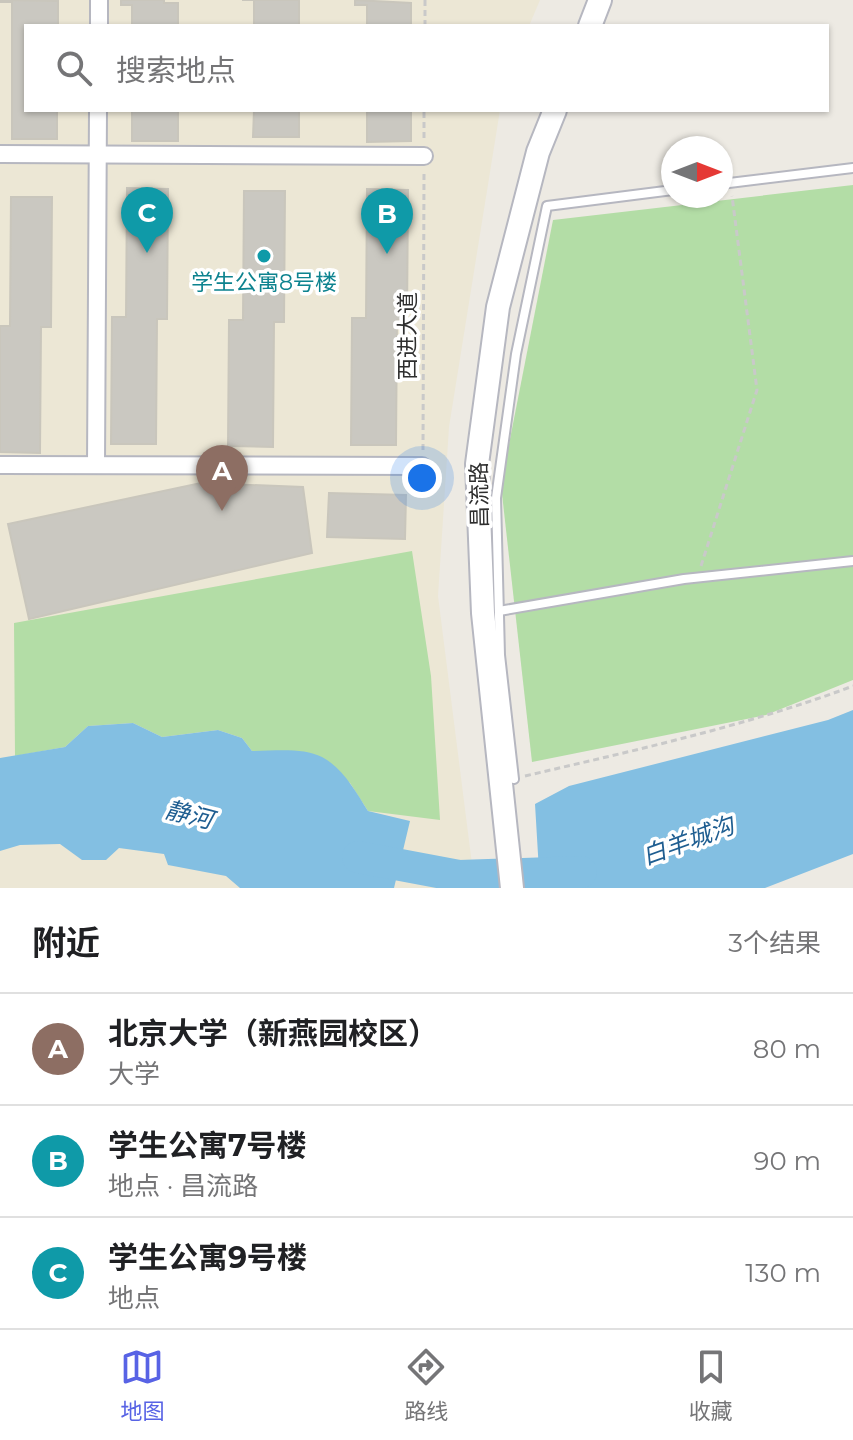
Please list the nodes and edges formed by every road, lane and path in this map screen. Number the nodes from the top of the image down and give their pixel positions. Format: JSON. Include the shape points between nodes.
{"nodes":[{"id":1,"x":99,"y":0,"type":"edge"},
{"id":2,"x":425,"y":0,"type":"edge"},
{"id":3,"x":600,"y":0,"type":"edge"},
{"id":4,"x":99,"y":24,"type":"edge"},
{"id":5,"x":425,"y":24,"type":"edge"},
{"id":6,"x":591,"y":24,"type":"edge"},
{"id":7,"x":98,"y":112,"type":"edge"},
{"id":8,"x":424,"y":112,"type":"edge"},
{"id":9,"x":554,"y":112,"type":"edge"},
{"id":10,"x":0,"y":154,"type":"edge"},
{"id":11,"x":98,"y":155,"type":"junction"},
{"id":12,"x":424,"y":156,"type":"junction"},
{"id":13,"x":853,"y":168,"type":"edge"},
{"id":14,"x":733,"y":183,"type":"edge"},
{"id":15,"x":661,"y":192,"type":"edge"},
{"id":16,"x":730,"y":208,"type":"edge"},
{"id":17,"x":0,"y":465,"type":"edge"},
{"id":18,"x":96,"y":465,"type":"junction"},
{"id":19,"x":422,"y":466,"type":"joint"},
{"id":20,"x":853,"y":561,"type":"edge"},
{"id":21,"x":697,"y":577,"type":"junction"},
{"id":22,"x":499,"y":611,"type":"junction"},
{"id":23,"x":853,"y":686,"type":"edge"},
{"id":24,"x":508,"y":788,"type":"junction"},
{"id":25,"x":512,"y":888,"type":"edge"}],
"edges":[{"from":1,"to":4,"type":"street"},
{"from":2,"to":5,"type":"path"},
{"from":3,"to":6,"type":"main road"},
{"from":7,"to":11,"type":"street"},
{"from":8,"to":12,"type":"path","name":"西进大道"},
{"from":9,"to":24,"type":"main road","name":"昌流路","via":[[538,152],[498,307],[477,464],[483,613]]},
{"from":10,"to":11,"type":"street"},
{"from":11,"to":12,"type":"street"},
{"from":11,"to":18,"type":"street"},
{"from":12,"to":19,"type":"path","name":"西进大道"},
{"from":13,"to":14,"type":"lane"},
{"from":15,"to":22,"type":"lane","via":[[547,206],[516,354],[496,498]]},
{"from":16,"to":21,"type":"path","via":[[757,390]]},
{"from":17,"to":18,"type":"street"},
{"from":18,"to":19,"type":"street"},
{"from":20,"to":21,"type":"lane"},
{"from":21,"to":22,"type":"lane"},
{"from":22,"to":24,"type":"lane"},
{"from":23,"to":24,"type":"path","via":[[794,708]]},
{"from":24,"to":25,"type":"main road","name":"昌流路"}]}
